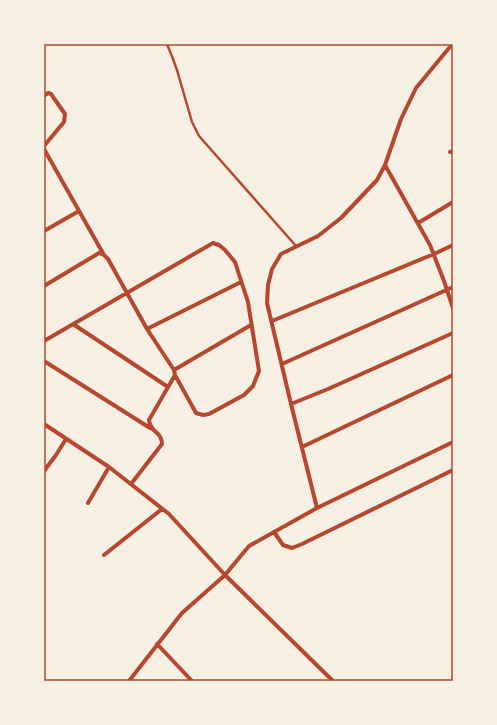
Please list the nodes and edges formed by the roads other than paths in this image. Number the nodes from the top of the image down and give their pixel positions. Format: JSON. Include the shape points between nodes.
{"nodes":[{"id":1,"x":167,"y":44,"type":"edge"},
{"id":2,"x":453,"y":45,"type":"edge"},
{"id":3,"x":44,"y":96,"type":"edge"},
{"id":4,"x":44,"y":146,"type":"edge"},
{"id":5,"x":44,"y":149,"type":"edge"},
{"id":6,"x":385,"y":165,"type":"junction"},
{"id":7,"x":453,"y":202,"type":"edge"},
{"id":8,"x":79,"y":210,"type":"junction"},
{"id":9,"x":418,"y":223,"type":"junction"},
{"id":10,"x":44,"y":231,"type":"edge"},
{"id":11,"x":453,"y":245,"type":"edge"},
{"id":12,"x":296,"y":247,"type":"junction"},
{"id":13,"x":434,"y":254,"type":"junction"},
{"id":14,"x":104,"y":255,"type":"junction"},
{"id":15,"x":241,"y":282,"type":"junction"},
{"id":16,"x":44,"y":286,"type":"edge"},
{"id":17,"x":453,"y":287,"type":"edge"},
{"id":18,"x":447,"y":290,"type":"junction"},
{"id":19,"x":126,"y":293,"type":"junction"},
{"id":20,"x":453,"y":308,"type":"edge"},
{"id":21,"x":272,"y":321,"type":"junction"},
{"id":22,"x":73,"y":324,"type":"junction"},
{"id":23,"x":251,"y":325,"type":"junction"},
{"id":24,"x":147,"y":329,"type":"junction"},
{"id":25,"x":453,"y":333,"type":"edge"},
{"id":26,"x":44,"y":341,"type":"edge"},
{"id":27,"x":44,"y":361,"type":"edge"},
{"id":28,"x":282,"y":364,"type":"junction"},
{"id":29,"x":174,"y":370,"type":"junction"},
{"id":30,"x":175,"y":375,"type":"junction"},
{"id":31,"x":453,"y":375,"type":"edge"},
{"id":32,"x":168,"y":387,"type":"junction"},
{"id":33,"x":291,"y":404,"type":"junction"},
{"id":34,"x":44,"y":424,"type":"edge"},
{"id":35,"x":151,"y":428,"type":"junction"},
{"id":36,"x":66,"y":439,"type":"junction"},
{"id":37,"x":453,"y":442,"type":"edge"},
{"id":38,"x":302,"y":447,"type":"junction"},
{"id":39,"x":109,"y":467,"type":"junction"},
{"id":40,"x":44,"y":470,"type":"edge"},
{"id":41,"x":453,"y":470,"type":"edge"},
{"id":42,"x":131,"y":484,"type":"junction"},
{"id":43,"x":88,"y":503,"type":"dead end"},
{"id":44,"x":317,"y":508,"type":"junction"},
{"id":45,"x":162,"y":509,"type":"junction"},
{"id":46,"x":274,"y":532,"type":"junction"},
{"id":47,"x":104,"y":555,"type":"dead end"},
{"id":48,"x":225,"y":575,"type":"junction"},
{"id":49,"x":157,"y":644,"type":"junction"},
{"id":50,"x":128,"y":681,"type":"edge"},
{"id":51,"x":192,"y":681,"type":"edge"},
{"id":52,"x":333,"y":681,"type":"edge"}],
"edges":[{"from":1,"to":12,"type":"lane","via":[[192,122],[199,136]]},
{"from":2,"to":6,"type":"street","via":[[416,88],[401,119]]},
{"from":3,"to":4,"type":"street","via":[[51,94],[65,114],[64,122]]},
{"from":5,"to":8,"type":"street"},
{"from":6,"to":9,"type":"street"},
{"from":6,"to":12,"type":"street","via":[[377,180],[342,218],[318,236]]},
{"from":7,"to":9,"type":"street"},
{"from":8,"to":10,"type":"street"},
{"from":8,"to":14,"type":"street"},
{"from":9,"to":13,"type":"street"},
{"from":11,"to":13,"type":"street"},
{"from":12,"to":21,"type":"street","via":[[281,254],[272,269],[267,303]]},
{"from":13,"to":18,"type":"street"},
{"from":13,"to":21,"type":"street"},
{"from":14,"to":16,"type":"street","via":[[99,254]]},
{"from":14,"to":19,"type":"street"},
{"from":15,"to":19,"type":"street","via":[[234,262],[225,250],[213,243]]},
{"from":15,"to":23,"type":"street","via":[[248,302]]},
{"from":15,"to":24,"type":"street"},
{"from":17,"to":18,"type":"street"},
{"from":18,"to":20,"type":"street"},
{"from":18,"to":28,"type":"street"},
{"from":19,"to":22,"type":"street"},
{"from":19,"to":24,"type":"street"},
{"from":21,"to":28,"type":"street"},
{"from":22,"to":26,"type":"street"},
{"from":22,"to":32,"type":"street"},
{"from":23,"to":29,"type":"street"},
{"from":23,"to":30,"type":"street","via":[[259,371],[253,386],[244,395],[209,414],[196,413]]},
{"from":24,"to":29,"type":"street"},
{"from":25,"to":33,"type":"street","via":[[328,390]]},
{"from":27,"to":35,"type":"street"},
{"from":28,"to":33,"type":"street"},
{"from":29,"to":30,"type":"street"},
{"from":30,"to":32,"type":"street"},
{"from":31,"to":38,"type":"street"},
{"from":32,"to":35,"type":"street","via":[[149,420]]},
{"from":33,"to":38,"type":"street"},
{"from":34,"to":36,"type":"street"},
{"from":35,"to":42,"type":"street","via":[[159,435],[162,444]]},
{"from":36,"to":39,"type":"street"},
{"from":36,"to":40,"type":"street"},
{"from":37,"to":44,"type":"street"},
{"from":38,"to":44,"type":"street"},
{"from":39,"to":42,"type":"street"},
{"from":39,"to":43,"type":"street"},
{"from":41,"to":46,"type":"street","via":[[292,548],[283,545]]},
{"from":42,"to":45,"type":"street"},
{"from":44,"to":46,"type":"street"},
{"from":45,"to":47,"type":"street"},
{"from":45,"to":48,"type":"street"},
{"from":46,"to":48,"type":"street","via":[[249,546]]},
{"from":48,"to":49,"type":"street","via":[[182,613]]},
{"from":48,"to":52,"type":"street"},
{"from":49,"to":50,"type":"street"},
{"from":49,"to":51,"type":"street"}]}
